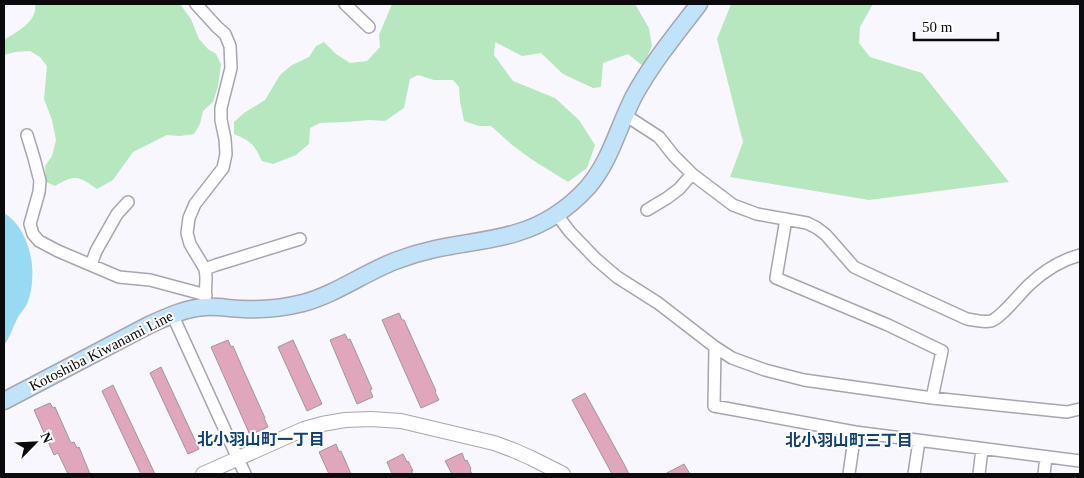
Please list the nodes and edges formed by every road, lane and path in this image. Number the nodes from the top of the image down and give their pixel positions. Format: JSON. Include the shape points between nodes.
{"nodes":[{"id":1,"x":196,"y":4,"type":"edge"},
{"id":2,"x":345,"y":4,"type":"edge"},
{"id":3,"x":699,"y":4,"type":"edge"},
{"id":4,"x":369,"y":27,"type":"dead end"},
{"id":5,"x":625,"y":115,"type":"junction"},
{"id":6,"x":27,"y":135,"type":"dead end"},
{"id":7,"x":692,"y":174,"type":"junction"},
{"id":8,"x":128,"y":202,"type":"dead end"},
{"id":9,"x":647,"y":210,"type":"dead end"},
{"id":10,"x":557,"y":215,"type":"junction"},
{"id":11,"x":786,"y":219,"type":"junction"},
{"id":12,"x":300,"y":239,"type":"dead end"},
{"id":13,"x":1080,"y":255,"type":"edge"},
{"id":14,"x":91,"y":265,"type":"junction"},
{"id":15,"x":205,"y":269,"type":"junction"},
{"id":16,"x":205,"y":301,"type":"junction"},
{"id":17,"x":172,"y":314,"type":"junction"},
{"id":18,"x":715,"y":348,"type":"junction"},
{"id":19,"x":932,"y":398,"type":"junction"},
{"id":20,"x":4,"y":401,"type":"edge"},
{"id":21,"x":1080,"y":409,"type":"edge"},
{"id":22,"x":855,"y":432,"type":"junction"},
{"id":23,"x":918,"y":441,"type":"junction"},
{"id":24,"x":982,"y":449,"type":"junction"},
{"id":25,"x":1046,"y":457,"type":"junction"},
{"id":26,"x":238,"y":458,"type":"junction"},
{"id":27,"x":1080,"y":461,"type":"edge"},
{"id":28,"x":203,"y":474,"type":"edge"},
{"id":29,"x":245,"y":474,"type":"edge"},
{"id":30,"x":563,"y":474,"type":"edge"},
{"id":31,"x":849,"y":474,"type":"edge"},
{"id":32,"x":914,"y":474,"type":"edge"},
{"id":33,"x":979,"y":474,"type":"edge"},
{"id":34,"x":1044,"y":474,"type":"edge"}],
"edges":[{"from":1,"to":15,"type":"street","via":[[225,34],[230,46],[231,68],[221,108],[226,154],[223,168],[195,204],[187,233]]},
{"from":2,"to":4,"type":"street"},
{"from":3,"to":5,"type":"main road","name":"Kotoshiba Kiwanami Line","via":[[648,73]]},
{"from":5,"to":7,"type":"street","via":[[659,137]]},
{"from":5,"to":10,"type":"main road","name":"Kotoshiba Kiwanami Line","via":[[599,172],[578,198]]},
{"from":6,"to":14,"type":"street","via":[[40,181],[30,224],[33,234],[39,241]]},
{"from":7,"to":9,"type":"street","via":[[679,189]]},
{"from":7,"to":11,"type":"street","via":[[733,205],[757,214]]},
{"from":8,"to":14,"type":"street","via":[[117,214]]},
{"from":10,"to":16,"type":"main road","name":"Kotoshiba Kiwanami Line","via":[[516,234],[413,255],[374,270],[315,300],[262,309]]},
{"from":10,"to":18,"type":"street","via":[[596,259],[617,277],[658,303]]},
{"from":11,"to":13,"type":"street","via":[[818,228],[854,267],[968,319],[979,321],[998,317],[1042,273]]},
{"from":11,"to":19,"type":"street","via":[[776,278],[942,351]]},
{"from":12,"to":15,"type":"street"},
{"from":14,"to":16,"type":"street","via":[[119,277],[150,280]]},
{"from":15,"to":16,"type":"street"},
{"from":16,"to":17,"type":"main road","name":"Kotoshiba Kiwanami Line"},
{"from":17,"to":20,"type":"main road","name":"Kotoshiba Kiwanami Line"},
{"from":17,"to":26,"type":"street"},
{"from":18,"to":19,"type":"street","via":[[765,370],[804,380]]},
{"from":18,"to":22,"type":"street","via":[[714,406]]},
{"from":19,"to":21,"type":"street","via":[[1067,412]]},
{"from":22,"to":23,"type":"street"},
{"from":22,"to":31,"type":"street"},
{"from":23,"to":24,"type":"street"},
{"from":23,"to":32,"type":"street"},
{"from":24,"to":25,"type":"street"},
{"from":24,"to":33,"type":"street"},
{"from":25,"to":27,"type":"street"},
{"from":25,"to":34,"type":"street"},
{"from":26,"to":28,"type":"street"},
{"from":26,"to":29,"type":"street"},
{"from":26,"to":30,"type":"street","via":[[304,429],[345,420],[371,419],[400,421],[494,443]]}]}
